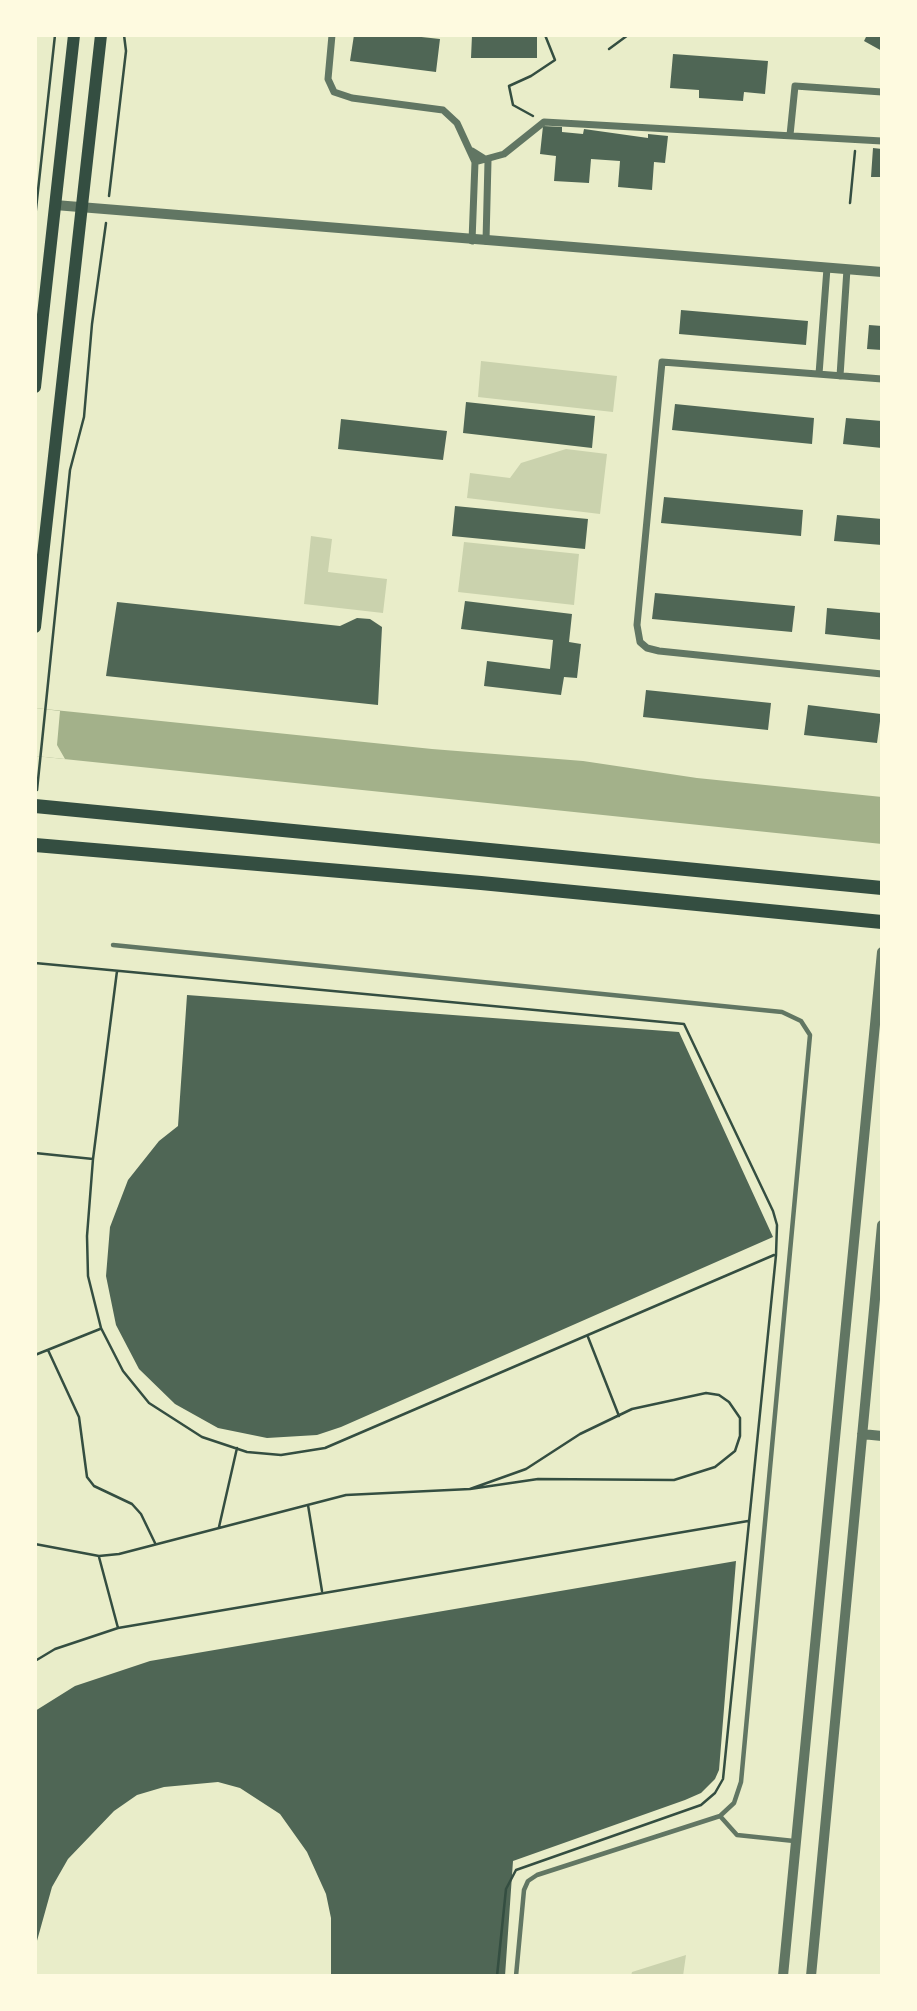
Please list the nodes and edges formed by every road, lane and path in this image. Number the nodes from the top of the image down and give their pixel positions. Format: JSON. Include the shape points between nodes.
{"nodes":[{"id":1,"x":55,"y":35,"type":"edge"},
{"id":2,"x":74,"y":35,"type":"edge"},
{"id":3,"x":102,"y":35,"type":"edge"},
{"id":4,"x":124,"y":35,"type":"edge"},
{"id":5,"x":332,"y":35,"type":"edge"},
{"id":6,"x":545,"y":35,"type":"edge"},
{"id":7,"x":628,"y":35,"type":"edge"},
{"id":8,"x":609,"y":49,"type":"dead end"},
{"id":9,"x":882,"y":92,"type":"edge"},
{"id":10,"x":544,"y":122,"type":"junction"},
{"id":11,"x":790,"y":135,"type":"junction"},
{"id":12,"x":856,"y":139,"type":"junction"},
{"id":13,"x":882,"y":141,"type":"edge"},
{"id":14,"x":471,"y":151,"type":"junction"},
{"id":15,"x":488,"y":161,"type":"junction"},
{"id":16,"x":475,"y":163,"type":"junction"},
{"id":17,"x":850,"y":203,"type":"dead end"},
{"id":18,"x":55,"y":205,"type":"junction"},
{"id":19,"x":81,"y":207,"type":"junction"},
{"id":20,"x":108,"y":210,"type":"junction"},
{"id":21,"x":35,"y":218,"type":"edge"},
{"id":22,"x":472,"y":241,"type":"junction"},
{"id":23,"x":486,"y":241,"type":"junction"},
{"id":24,"x":827,"y":268,"type":"junction"},
{"id":25,"x":847,"y":269,"type":"junction"},
{"id":26,"x":882,"y":272,"type":"edge"},
{"id":27,"x":818,"y":374,"type":"junction"},
{"id":28,"x":839,"y":376,"type":"junction"},
{"id":29,"x":882,"y":379,"type":"edge"},
{"id":30,"x":35,"y":387,"type":"edge"},
{"id":31,"x":35,"y":627,"type":"edge"},
{"id":32,"x":882,"y":674,"type":"edge"},
{"id":33,"x":36,"y":806,"type":"edge"},
{"id":34,"x":35,"y":845,"type":"edge"},
{"id":35,"x":882,"y":888,"type":"edge"},
{"id":36,"x":882,"y":922,"type":"edge"},
{"id":37,"x":113,"y":945,"type":"dead end"},
{"id":38,"x":882,"y":952,"type":"edge"},
{"id":39,"x":35,"y":963,"type":"edge"},
{"id":40,"x":117,"y":971,"type":"junction"},
{"id":41,"x":35,"y":1000,"type":"edge"},
{"id":42,"x":35,"y":1028,"type":"edge"},
{"id":43,"x":35,"y":1153,"type":"edge"},
{"id":44,"x":93,"y":1159,"type":"junction"},
{"id":45,"x":882,"y":1225,"type":"edge"},
{"id":46,"x":776,"y":1255,"type":"junction"},
{"id":47,"x":101,"y":1328,"type":"junction"},
{"id":48,"x":587,"y":1336,"type":"junction"},
{"id":49,"x":48,"y":1350,"type":"junction"},
{"id":50,"x":35,"y":1355,"type":"edge"},
{"id":51,"x":618,"y":1416,"type":"junction"},
{"id":52,"x":862,"y":1434,"type":"junction"},
{"id":53,"x":882,"y":1436,"type":"edge"},
{"id":54,"x":237,"y":1448,"type":"junction"},
{"id":55,"x":470,"y":1489,"type":"junction"},
{"id":56,"x":308,"y":1504,"type":"junction"},
{"id":57,"x":748,"y":1521,"type":"junction"},
{"id":58,"x":219,"y":1527,"type":"junction"},
{"id":59,"x":155,"y":1543,"type":"junction"},
{"id":60,"x":35,"y":1544,"type":"edge"},
{"id":61,"x":99,"y":1556,"type":"junction"},
{"id":62,"x":322,"y":1592,"type":"junction"},
{"id":63,"x":118,"y":1628,"type":"junction"},
{"id":64,"x":35,"y":1661,"type":"edge"},
{"id":65,"x":719,"y":1816,"type":"junction"},
{"id":66,"x":795,"y":1841,"type":"junction"},
{"id":67,"x":497,"y":1976,"type":"edge"},
{"id":68,"x":516,"y":1976,"type":"edge"},
{"id":69,"x":783,"y":1976,"type":"edge"},
{"id":70,"x":811,"y":1976,"type":"edge"}],
"edges":[{"from":1,"to":21,"type":"path"},
{"from":2,"to":18,"type":"main road"},
{"from":3,"to":19,"type":"main road"},
{"from":4,"to":20,"type":"path"},
{"from":5,"to":14,"type":"street","via":[[328,79],[334,92],[443,110],[457,122]]},
{"from":6,"to":10,"type":"path","via":[[555,60],[509,86],[513,105]]},
{"from":7,"to":8,"type":"path"},
{"from":9,"to":11,"type":"street","via":[[795,86]]},
{"from":10,"to":11,"type":"street"},
{"from":10,"to":15,"type":"street"},
{"from":11,"to":12,"type":"street"},
{"from":12,"to":13,"type":"street"},
{"from":12,"to":17,"type":"path"},
{"from":14,"to":15,"type":"street"},
{"from":14,"to":16,"type":"street"},
{"from":15,"to":16,"type":"street"},
{"from":15,"to":23,"type":"street"},
{"from":16,"to":22,"type":"street"},
{"from":18,"to":19,"type":"street"},
{"from":18,"to":30,"type":"main road"},
{"from":19,"to":20,"type":"street"},
{"from":19,"to":31,"type":"main road"},
{"from":20,"to":22,"type":"street"},
{"from":20,"to":33,"type":"path","via":[[84,417],[70,470]]},
{"from":22,"to":23,"type":"street"},
{"from":23,"to":24,"type":"street"},
{"from":24,"to":25,"type":"street"},
{"from":24,"to":27,"type":"street"},
{"from":25,"to":26,"type":"street"},
{"from":25,"to":28,"type":"street"},
{"from":27,"to":28,"type":"street"},
{"from":27,"to":32,"type":"street","via":[[662,362],[638,633],[647,648],[659,651]]},
{"from":28,"to":29,"type":"street"},
{"from":33,"to":35,"type":"main road"},
{"from":34,"to":36,"type":"main road"},
{"from":37,"to":65,"type":"lane","via":[[782,1012],[807,1028],[811,1046],[741,1782],[734,1803]]},
{"from":38,"to":66,"type":"street"},
{"from":39,"to":40,"type":"path"},
{"from":40,"to":44,"type":"path"},
{"from":40,"to":46,"type":"path","via":[[684,1024],[773,1211]]},
{"from":41,"to":42,"type":"path"},
{"from":43,"to":44,"type":"path"},
{"from":44,"to":47,"type":"path","via":[[87,1236],[89,1276]]},
{"from":45,"to":52,"type":"street"},
{"from":46,"to":48,"type":"path"},
{"from":46,"to":57,"type":"path"},
{"from":47,"to":49,"type":"path"},
{"from":47,"to":54,"type":"path","via":[[123,1371],[149,1403],[202,1437]]},
{"from":48,"to":51,"type":"path"},
{"from":48,"to":54,"type":"path","via":[[325,1448],[281,1455]]},
{"from":49,"to":50,"type":"path"},
{"from":49,"to":59,"type":"path","via":[[79,1417],[87,1477],[94,1486],[132,1504]]},
{"from":51,"to":55,"type":"path","via":[[526,1469]]},
{"from":51,"to":55,"type":"path","via":[[681,1398],[719,1395],[740,1418],[740,1436],[735,1451],[715,1467],[674,1480],[538,1479]]},
{"from":52,"to":53,"type":"street"},
{"from":52,"to":70,"type":"street"},
{"from":54,"to":58,"type":"path"},
{"from":55,"to":56,"type":"path","via":[[346,1495]]},
{"from":56,"to":58,"type":"path"},
{"from":56,"to":62,"type":"path"},
{"from":57,"to":62,"type":"path"},
{"from":57,"to":67,"type":"path","via":[[725,1767],[719,1787],[701,1805],[516,1870],[506,1888]]},
{"from":58,"to":59,"type":"path"},
{"from":59,"to":61,"type":"path"},
{"from":60,"to":61,"type":"path"},
{"from":61,"to":63,"type":"path"},
{"from":62,"to":63,"type":"path"},
{"from":63,"to":64,"type":"path","via":[[55,1649]]},
{"from":65,"to":66,"type":"lane","via":[[737,1835]]},
{"from":65,"to":68,"type":"lane","via":[[528,1881]]},
{"from":66,"to":69,"type":"street"}]}
